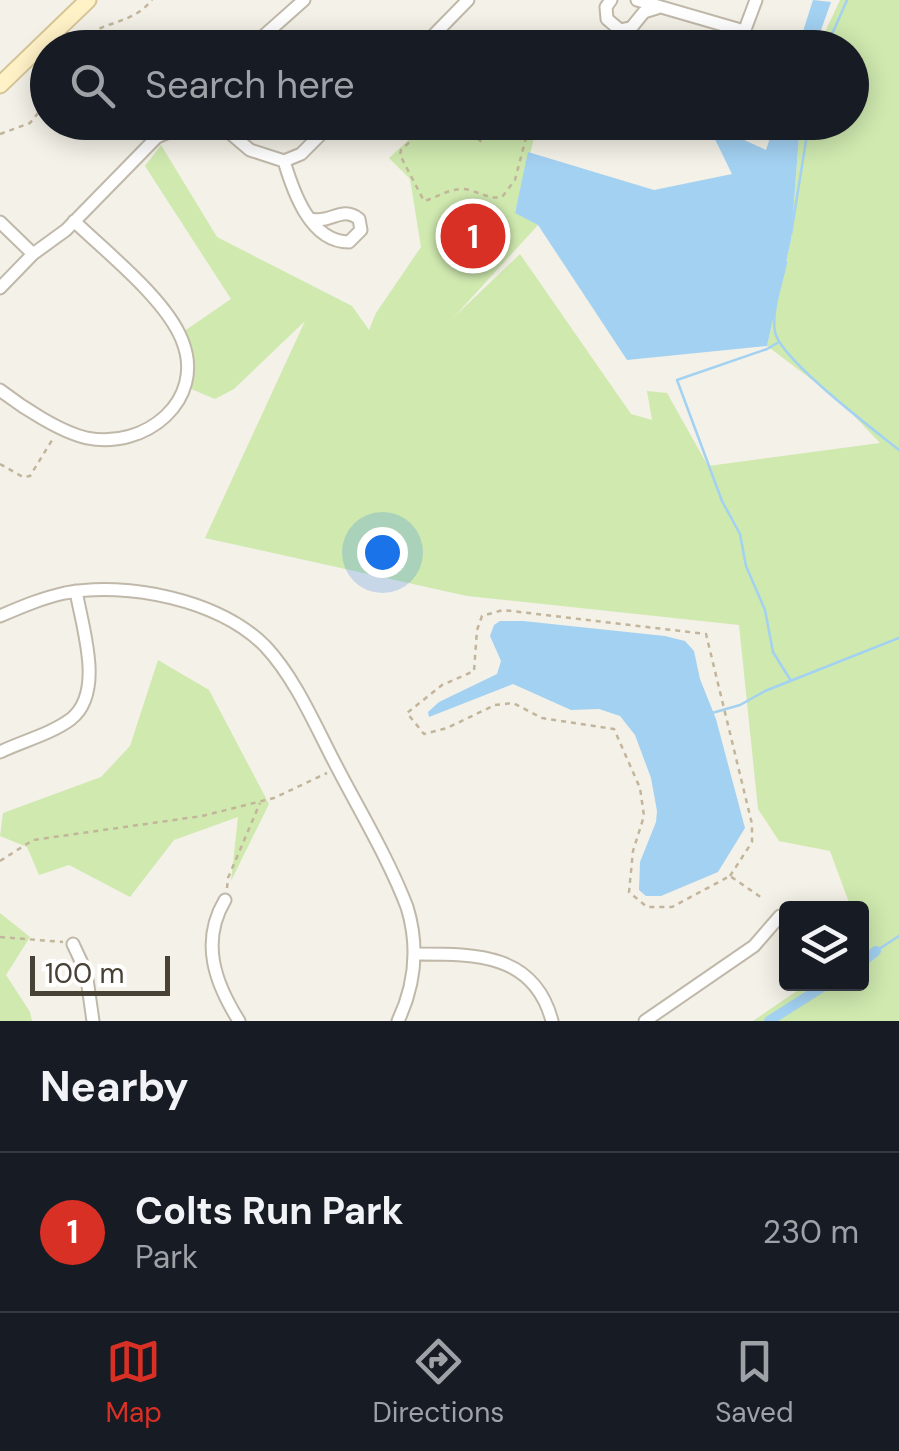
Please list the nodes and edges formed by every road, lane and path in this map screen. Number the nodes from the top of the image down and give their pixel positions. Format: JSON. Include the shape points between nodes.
{"nodes":[{"id":1,"x":88,"y":0,"type":"edge"},
{"id":2,"x":152,"y":0,"type":"edge"},
{"id":3,"x":304,"y":0,"type":"edge"},
{"id":4,"x":468,"y":0,"type":"edge"},
{"id":5,"x":611,"y":0,"type":"edge"},
{"id":6,"x":636,"y":0,"type":"edge"},
{"id":7,"x":756,"y":0,"type":"edge"},
{"id":8,"x":657,"y":8,"type":"junction"},
{"id":9,"x":57,"y":30,"type":"edge"},
{"id":10,"x":94,"y":30,"type":"edge"},
{"id":11,"x":270,"y":30,"type":"edge"},
{"id":12,"x":441,"y":30,"type":"edge"},
{"id":13,"x":740,"y":30,"type":"edge"},
{"id":14,"x":744,"y":30,"type":"edge"},
{"id":15,"x":30,"y":56,"type":"edge"},
{"id":16,"x":0,"y":85,"type":"edge"},
{"id":17,"x":30,"y":123,"type":"edge"},
{"id":18,"x":0,"y":134,"type":"edge"},
{"id":19,"x":154,"y":140,"type":"edge"},
{"id":20,"x":238,"y":140,"type":"edge"},
{"id":21,"x":315,"y":140,"type":"edge"},
{"id":22,"x":411,"y":140,"type":"joint"},
{"id":23,"x":479,"y":140,"type":"edge"},
{"id":24,"x":525,"y":140,"type":"edge"},
{"id":25,"x":420,"y":143,"type":"dead end"},
{"id":26,"x":483,"y":143,"type":"dead end"},
{"id":27,"x":284,"y":161,"type":"junction"},
{"id":28,"x":311,"y":219,"type":"dead end"},
{"id":29,"x":74,"y":221,"type":"junction"},
{"id":30,"x":0,"y":222,"type":"edge"},
{"id":31,"x":33,"y":254,"type":"junction"},
{"id":32,"x":0,"y":288,"type":"edge"},
{"id":33,"x":0,"y":390,"type":"edge"},
{"id":34,"x":60,"y":427,"type":"junction"},
{"id":35,"x":0,"y":464,"type":"edge"},
{"id":36,"x":76,"y":592,"type":"junction"},
{"id":37,"x":1,"y":613,"type":"edge"},
{"id":38,"x":0,"y":752,"type":"edge"},
{"id":39,"x":328,"y":772,"type":"dead end"},
{"id":40,"x":260,"y":802,"type":"junction"},
{"id":41,"x":0,"y":861,"type":"edge"},
{"id":42,"x":730,"y":876,"type":"junction"},
{"id":43,"x":762,"y":898,"type":"dead end"},
{"id":44,"x":225,"y":900,"type":"joint"},
{"id":45,"x":779,"y":917,"type":"edge"},
{"id":46,"x":0,"y":937,"type":"edge"},
{"id":47,"x":73,"y":944,"type":"joint"},
{"id":48,"x":414,"y":954,"type":"junction"},
{"id":49,"x":93,"y":1021,"type":"edge"},
{"id":50,"x":240,"y":1021,"type":"edge"},
{"id":51,"x":398,"y":1021,"type":"edge"},
{"id":52,"x":552,"y":1021,"type":"edge"},
{"id":53,"x":645,"y":1021,"type":"edge"}],
"edges":[{"from":1,"to":9,"type":"street"},
{"from":2,"to":10,"type":"path","via":[[124,22]]},
{"from":3,"to":11,"type":"street"},
{"from":4,"to":12,"type":"street"},
{"from":5,"to":8,"type":"street","via":[[606,19],[620,30]]},
{"from":6,"to":8,"type":"street"},
{"from":7,"to":14,"type":"street"},
{"from":8,"to":13,"type":"street"},
{"from":15,"to":16,"type":"street"},
{"from":17,"to":18,"type":"path"},
{"from":19,"to":29,"type":"street"},
{"from":20,"to":27,"type":"street"},
{"from":21,"to":27,"type":"street"},
{"from":22,"to":24,"type":"path","via":[[400,156],[424,200],[467,189],[497,199],[515,180]]},
{"from":22,"to":25,"type":"path"},
{"from":23,"to":26,"type":"path"},
{"from":27,"to":28,"type":"street"},
{"from":29,"to":31,"type":"street"},
{"from":29,"to":34,"type":"street","via":[[149,293],[175,328],[187,377],[173,411],[139,433],[101,440]]},
{"from":30,"to":31,"type":"street"},
{"from":31,"to":32,"type":"street"},
{"from":33,"to":34,"type":"street"},
{"from":34,"to":35,"type":"path","via":[[30,476]]},
{"from":36,"to":37,"type":"street"},
{"from":36,"to":38,"type":"street","via":[[88,671],[84,702],[61,726]]},
{"from":36,"to":48,"type":"street","via":[[188,602],[228,618],[264,645],[298,695],[396,880]]},
{"from":39,"to":40,"type":"path"},
{"from":40,"to":41,"type":"path","via":[[32,840]]},
{"from":40,"to":44,"type":"path"},
{"from":42,"to":42,"type":"path","via":[[672,907],[647,908],[629,892],[644,816],[640,788],[614,729],[542,718],[513,703],[424,734],[407,713],[474,671],[482,616],[503,610],[706,634],[752,824],[752,842]]},
{"from":42,"to":43,"type":"path"},
{"from":44,"to":50,"type":"street","via":[[211,948],[220,986]]},
{"from":45,"to":53,"type":"street","via":[[754,946]]},
{"from":46,"to":47,"type":"path"},
{"from":47,"to":49,"type":"street","via":[[86,972]]},
{"from":48,"to":51,"type":"street"},
{"from":48,"to":52,"type":"street","via":[[478,956],[514,968],[542,994]]}]}
